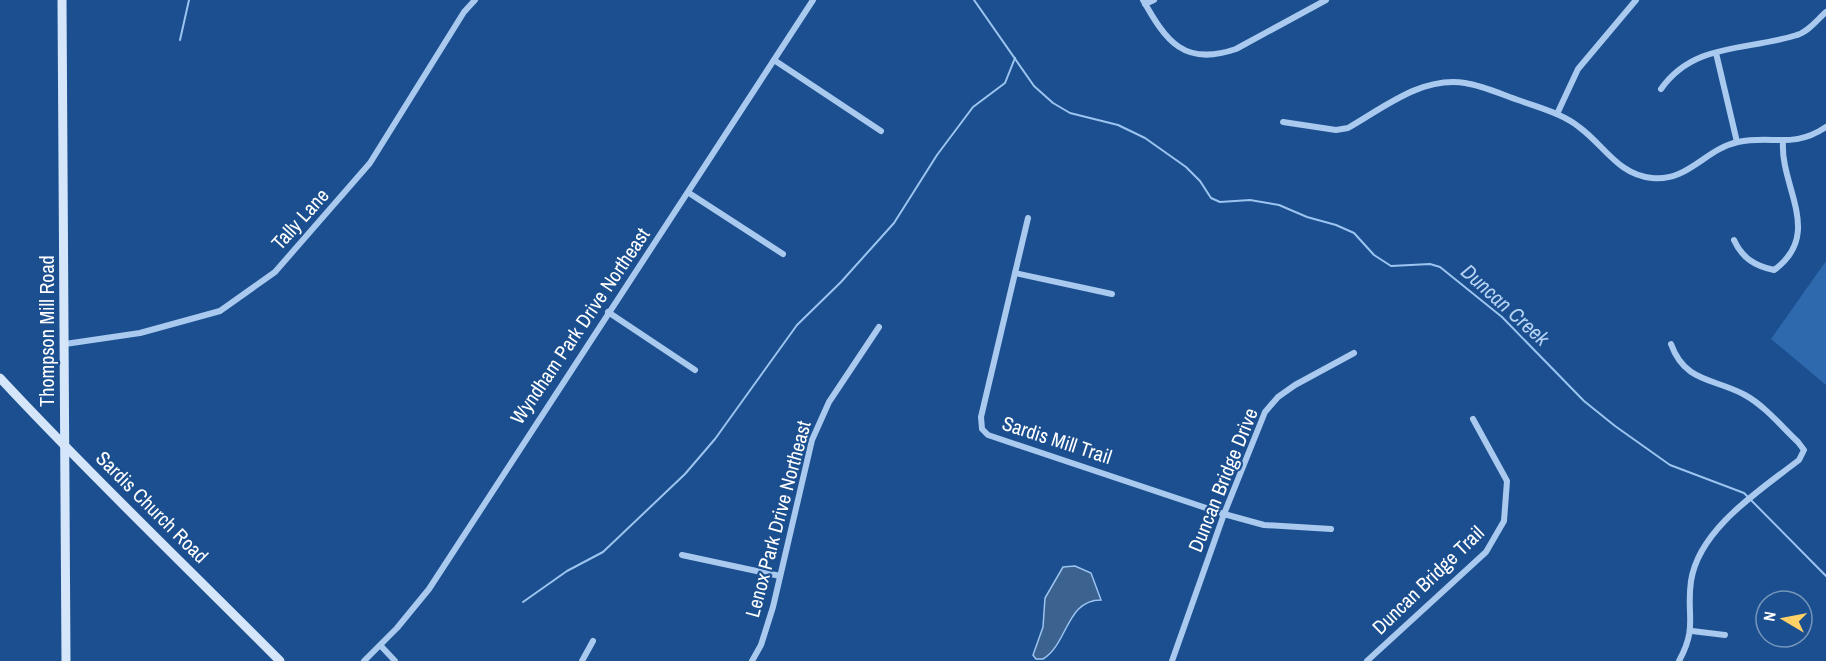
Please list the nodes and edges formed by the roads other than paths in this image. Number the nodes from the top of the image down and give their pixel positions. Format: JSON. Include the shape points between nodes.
{"nodes":[{"id":1,"x":62,"y":0,"type":"edge"},
{"id":2,"x":475,"y":0,"type":"edge"},
{"id":3,"x":813,"y":0,"type":"edge"},
{"id":4,"x":1154,"y":0,"type":"edge"},
{"id":5,"x":1326,"y":0,"type":"edge"},
{"id":6,"x":1636,"y":0,"type":"edge"},
{"id":7,"x":1144,"y":2,"type":"edge"},
{"id":8,"x":1826,"y":12,"type":"edge"},
{"id":9,"x":1716,"y":53,"type":"junction"},
{"id":10,"x":774,"y":60,"type":"junction"},
{"id":11,"x":1661,"y":89,"type":"dead end"},
{"id":12,"x":1557,"y":114,"type":"junction"},
{"id":13,"x":1283,"y":122,"type":"dead end"},
{"id":14,"x":1826,"y":127,"type":"edge"},
{"id":15,"x":881,"y":131,"type":"dead end"},
{"id":16,"x":1737,"y":142,"type":"junction"},
{"id":17,"x":1783,"y":142,"type":"junction"},
{"id":18,"x":689,"y":193,"type":"junction"},
{"id":19,"x":1028,"y":218,"type":"dead end"},
{"id":20,"x":1734,"y":240,"type":"dead end"},
{"id":21,"x":783,"y":254,"type":"dead end"},
{"id":22,"x":1015,"y":273,"type":"junction"},
{"id":23,"x":1112,"y":294,"type":"dead end"},
{"id":24,"x":608,"y":312,"type":"junction"},
{"id":25,"x":879,"y":327,"type":"dead end"},
{"id":26,"x":65,"y":344,"type":"junction"},
{"id":27,"x":1671,"y":344,"type":"dead end"},
{"id":28,"x":1354,"y":353,"type":"dead end"},
{"id":29,"x":695,"y":370,"type":"dead end"},
{"id":30,"x":0,"y":378,"type":"edge"},
{"id":31,"x":1473,"y":419,"type":"dead end"},
{"id":32,"x":65,"y":447,"type":"junction"},
{"id":33,"x":1224,"y":514,"type":"junction"},
{"id":34,"x":1331,"y":529,"type":"dead end"},
{"id":35,"x":682,"y":555,"type":"dead end"},
{"id":36,"x":780,"y":576,"type":"junction"},
{"id":37,"x":1692,"y":631,"type":"junction"},
{"id":38,"x":1725,"y":635,"type":"dead end"},
{"id":39,"x":593,"y":641,"type":"dead end"},
{"id":40,"x":381,"y":646,"type":"junction"},
{"id":41,"x":66,"y":661,"type":"edge"},
{"id":42,"x":280,"y":661,"type":"edge"},
{"id":43,"x":364,"y":661,"type":"edge"},
{"id":44,"x":395,"y":661,"type":"edge"},
{"id":45,"x":582,"y":661,"type":"edge"},
{"id":46,"x":752,"y":661,"type":"edge"},
{"id":47,"x":1172,"y":661,"type":"edge"},
{"id":48,"x":1367,"y":661,"type":"edge"},
{"id":49,"x":1679,"y":661,"type":"edge"}],
"edges":[{"from":1,"to":26,"type":"street","name":"Thompson Mill Road"},
{"from":2,"to":26,"type":"street","name":"Tally Lane","via":[[370,163],[275,272],[220,311],[140,333]]},
{"from":3,"to":10,"type":"street","name":"Wyndham Park Drive Northeast"},
{"from":4,"to":7,"type":"street"},
{"from":5,"to":7,"type":"street","via":[[1236,49],[1204,56],[1175,46]]},
{"from":6,"to":12,"type":"street","via":[[1578,69]]},
{"from":8,"to":9,"type":"street","via":[[1798,35]]},
{"from":9,"to":11,"type":"street","via":[[1684,64]]},
{"from":9,"to":16,"type":"street"},
{"from":10,"to":15,"type":"street"},
{"from":10,"to":18,"type":"street","name":"Wyndham Park Drive Northeast"},
{"from":12,"to":13,"type":"street","via":[[1481,87],[1444,83],[1410,92],[1348,128],[1330,130]]},
{"from":12,"to":16,"type":"street","via":[[1579,127],[1619,166],[1652,178],[1686,173]]},
{"from":14,"to":17,"type":"street","via":[[1801,140]]},
{"from":16,"to":17,"type":"street"},
{"from":17,"to":20,"type":"street","via":[[1784,170],[1800,218],[1790,252],[1774,270],[1762,268],[1745,258]]},
{"from":18,"to":21,"type":"street"},
{"from":18,"to":24,"type":"street","name":"Wyndham Park Drive Northeast"},
{"from":19,"to":22,"type":"street","name":"Sardis Mill Trail"},
{"from":22,"to":23,"type":"street"},
{"from":22,"to":33,"type":"street","name":"Sardis Mill Trail","via":[[981,417],[982,429],[988,435]]},
{"from":24,"to":29,"type":"street"},
{"from":24,"to":40,"type":"street","name":"Wyndham Park Drive Northeast","via":[[429,589]]},
{"from":25,"to":36,"type":"street","name":"Lenox Park Drive Northeast","via":[[829,402],[812,440]]},
{"from":26,"to":32,"type":"street","name":"Thompson Mill Road"},
{"from":27,"to":37,"type":"street","via":[[1676,359],[1692,375],[1747,396],[1804,450],[1799,460],[1737,510],[1705,543],[1693,570]]},
{"from":28,"to":33,"type":"street","name":"Duncan Bridge Drive","via":[[1295,385],[1265,412]]},
{"from":30,"to":32,"type":"street","name":"Sardis Church Road"},
{"from":31,"to":48,"type":"street","name":"Duncan Bridge Trail","via":[[1507,481],[1504,521],[1486,552]]},
{"from":32,"to":41,"type":"street","name":"Thompson Mill Road"},
{"from":32,"to":42,"type":"street","name":"Sardis Church Road"},
{"from":33,"to":34,"type":"street","name":"Sardis Mill Trail","via":[[1264,525]]},
{"from":33,"to":47,"type":"street","name":"Duncan Bridge Drive"},
{"from":35,"to":36,"type":"street"},
{"from":36,"to":46,"type":"street","name":"Lenox Park Drive Northeast","via":[[761,645]]},
{"from":37,"to":38,"type":"street"},
{"from":37,"to":49,"type":"street"},
{"from":39,"to":45,"type":"street"},
{"from":40,"to":43,"type":"street","name":"Wyndham Park Drive Northeast"},
{"from":40,"to":44,"type":"street"}]}
